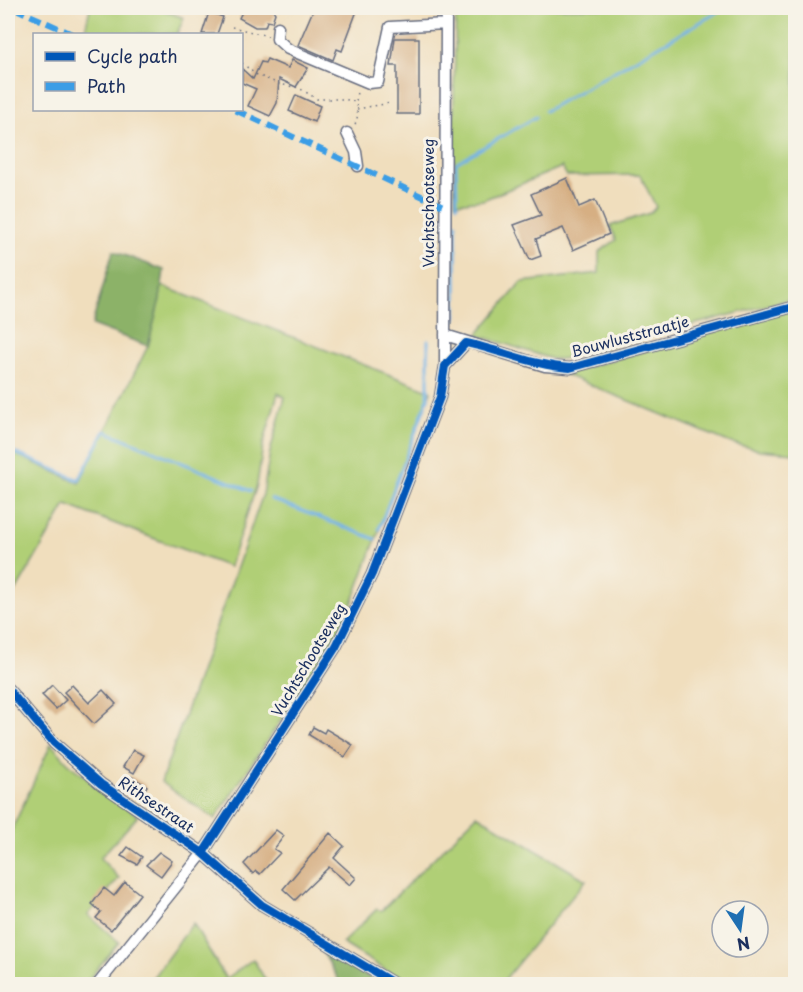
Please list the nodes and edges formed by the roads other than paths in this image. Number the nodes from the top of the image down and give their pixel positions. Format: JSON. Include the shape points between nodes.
{"nodes":[{"id":1,"x":446,"y":8,"type":"edge"},
{"id":2,"x":446,"y":24,"type":"junction"},
{"id":3,"x":278,"y":27,"type":"dead end"},
{"id":4,"x":347,"y":133,"type":"road end"},
{"id":5,"x":358,"y":166,"type":"dead end"},
{"id":6,"x":795,"y":306,"type":"edge"},
{"id":7,"x":445,"y":335,"type":"junction"},
{"id":8,"x":466,"y":343,"type":"junction"},
{"id":9,"x":445,"y":366,"type":"junction"},
{"id":10,"x":8,"y":689,"type":"edge"},
{"id":11,"x":203,"y":853,"type":"junction"},
{"id":12,"x":98,"y":984,"type":"edge"},
{"id":13,"x":395,"y":984,"type":"edge"}],
"edges":[{"from":1,"to":2,"type":"street","name":"Vuchtschootseweg"},
{"from":2,"to":3,"type":"street","via":[[390,27],[378,82],[369,83],[288,49],[277,39]]},
{"from":2,"to":7,"type":"street","name":"Vuchtschootseweg"},
{"from":4,"to":5,"type":"street"},
{"from":6,"to":8,"type":"street","name":"Bouwluststraatje","via":[[570,368],[545,366],[501,350]]},
{"from":7,"to":8,"type":"street","name":"Bouwluststraatje"},
{"from":7,"to":9,"type":"street","name":"Vuchtschootseweg"},
{"from":8,"to":9,"type":"street"},
{"from":9,"to":11,"type":"street","name":"Vuchtschootseweg","via":[[440,397],[356,612]]},
{"from":10,"to":11,"type":"street","name":"Rithsestraat","via":[[54,743],[101,784]]},
{"from":11,"to":12,"type":"street","name":"Vuchtschootseweg"},
{"from":11,"to":13,"type":"street","name":"Rithsestraat","via":[[261,905]]}]}
